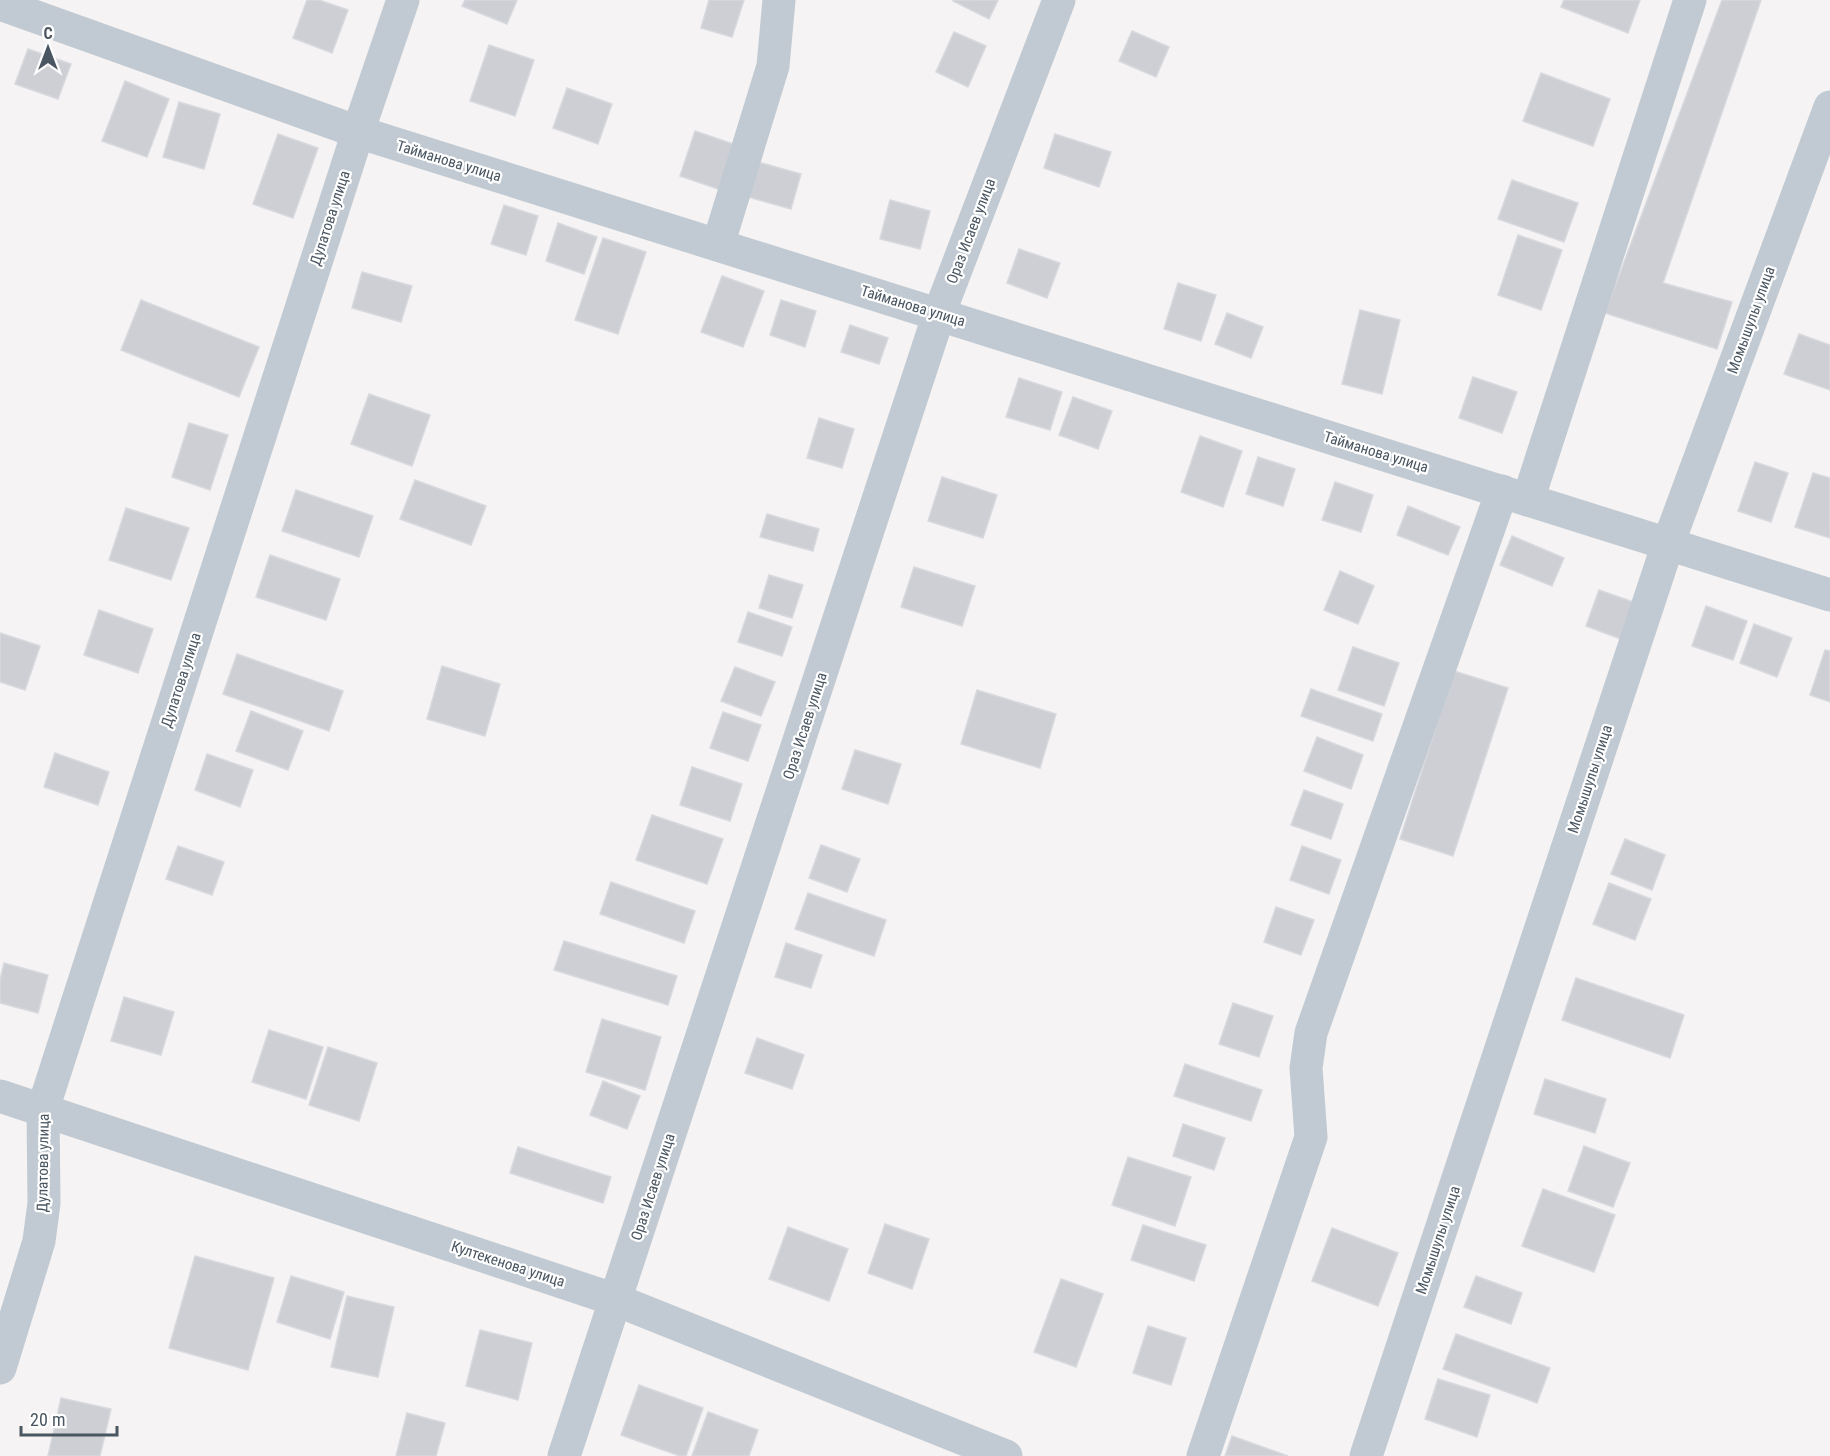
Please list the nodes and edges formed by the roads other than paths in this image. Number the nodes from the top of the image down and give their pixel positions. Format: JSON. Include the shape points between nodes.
{"nodes":[{"id":1,"x":403,"y":0,"type":"edge"},
{"id":2,"x":779,"y":0,"type":"edge"},
{"id":3,"x":1059,"y":0,"type":"edge"},
{"id":4,"x":1690,"y":0,"type":"edge"},
{"id":5,"x":0,"y":4,"type":"edge"},
{"id":6,"x":1830,"y":107,"type":"edge"},
{"id":7,"x":358,"y":132,"type":"junction"},
{"id":8,"x":718,"y":245,"type":"junction"},
{"id":9,"x":939,"y":314,"type":"junction"},
{"id":10,"x":1515,"y":496,"type":"junction"},
{"id":11,"x":1668,"y":544,"type":"junction"},
{"id":12,"x":1830,"y":595,"type":"edge"},
{"id":13,"x":0,"y":1096,"type":"edge"},
{"id":14,"x":43,"y":1109,"type":"junction"},
{"id":15,"x":616,"y":1300,"type":"junction"},
{"id":16,"x":2,"y":1352,"type":"edge"},
{"id":17,"x":564,"y":1456,"type":"edge"},
{"id":18,"x":1006,"y":1456,"type":"edge"},
{"id":19,"x":1203,"y":1456,"type":"edge"},
{"id":20,"x":1366,"y":1456,"type":"edge"}],
"edges":[{"from":1,"to":7,"type":"street","name":"Дулатова улица"},
{"from":2,"to":8,"type":"street","via":[[773,66]]},
{"from":3,"to":9,"type":"street","name":"Ораз Исаев улица"},
{"from":4,"to":10,"type":"street"},
{"from":5,"to":7,"type":"street","name":"Тайманова улица"},
{"from":6,"to":11,"type":"street","name":"Момышулы улица"},
{"from":7,"to":8,"type":"street","name":"Тайманова улица"},
{"from":7,"to":14,"type":"street","name":"Дулатова улица"},
{"from":8,"to":9,"type":"street","name":"Тайманова улица"},
{"from":9,"to":10,"type":"street","name":"Тайманова улица"},
{"from":9,"to":15,"type":"street","name":"Ораз Исаев улица"},
{"from":10,"to":11,"type":"street","name":"Тайманова улица"},
{"from":10,"to":19,"type":"street","via":[[1311,1033],[1306,1068],[1311,1137]]},
{"from":11,"to":12,"type":"street","name":"Тайманова улица"},
{"from":11,"to":20,"type":"street","name":"Момышулы улица"},
{"from":13,"to":14,"type":"street","name":"Култекенова улица"},
{"from":14,"to":15,"type":"street","name":"Култекенова улица"},
{"from":14,"to":16,"type":"street","name":"Дулатова улица","via":[[44,1203],[39,1241]]},
{"from":15,"to":17,"type":"street","name":"Ораз Исаев улица"},
{"from":15,"to":18,"type":"street","name":"Култекенова улица"}]}
